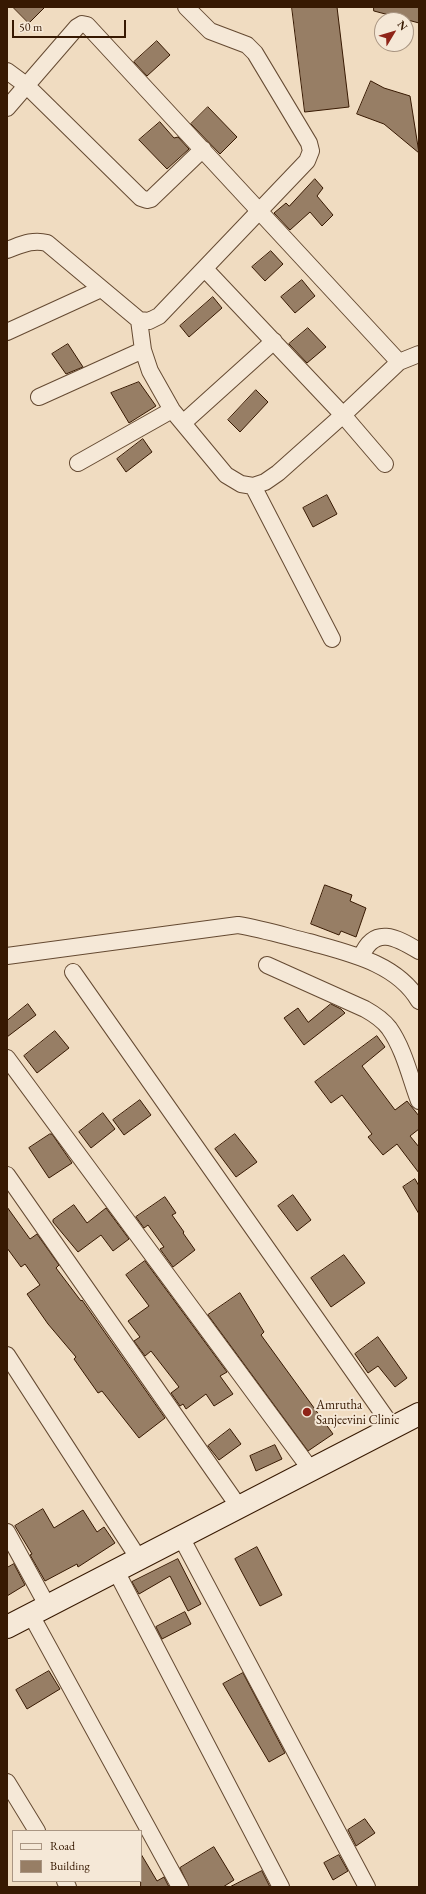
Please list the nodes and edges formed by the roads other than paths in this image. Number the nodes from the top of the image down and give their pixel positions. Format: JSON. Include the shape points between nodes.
{"nodes":[{"id":1,"x":186,"y":7,"type":"edge"},
{"id":2,"x":7,"y":71,"type":"edge"},
{"id":3,"x":26,"y":85,"type":"junction"},
{"id":4,"x":7,"y":108,"type":"edge"},
{"id":5,"x":203,"y":149,"type":"junction"},
{"id":6,"x":260,"y":210,"type":"junction"},
{"id":7,"x":7,"y":250,"type":"edge"},
{"id":8,"x":206,"y":269,"type":"junction"},
{"id":9,"x":101,"y":289,"type":"junction"},
{"id":10,"x":139,"y":320,"type":"junction"},
{"id":11,"x":7,"y":332,"type":"edge"},
{"id":12,"x":274,"y":341,"type":"junction"},
{"id":13,"x":143,"y":350,"type":"junction"},
{"id":14,"x":419,"y":354,"type":"edge"},
{"id":15,"x":399,"y":362,"type":"junction"},
{"id":16,"x":39,"y":397,"type":"dead end"},
{"id":17,"x":172,"y":410,"type":"junction"},
{"id":18,"x":343,"y":415,"type":"junction"},
{"id":19,"x":183,"y":423,"type":"junction"},
{"id":20,"x":78,"y":463,"type":"dead end"},
{"id":21,"x":385,"y":464,"type":"dead end"},
{"id":22,"x":253,"y":486,"type":"junction"},
{"id":23,"x":332,"y":639,"type":"dead end"},
{"id":24,"x":419,"y":951,"type":"edge"},
{"id":25,"x":7,"y":956,"type":"edge"},
{"id":26,"x":361,"y":957,"type":"junction"},
{"id":27,"x":267,"y":965,"type":"dead end"},
{"id":28,"x":73,"y":972,"type":"dead end"},
{"id":29,"x":419,"y":1001,"type":"edge"},
{"id":30,"x":7,"y":1058,"type":"edge"},
{"id":31,"x":419,"y":1100,"type":"edge"},
{"id":32,"x":7,"y":1175,"type":"edge"},
{"id":33,"x":7,"y":1355,"type":"edge"},
{"id":34,"x":419,"y":1414,"type":"edge"},
{"id":35,"x":392,"y":1428,"type":"junction"},
{"id":36,"x":311,"y":1470,"type":"junction"},
{"id":37,"x":239,"y":1507,"type":"junction"},
{"id":38,"x":7,"y":1532,"type":"edge"},
{"id":39,"x":181,"y":1537,"type":"junction"},
{"id":40,"x":139,"y":1559,"type":"junction"},
{"id":41,"x":116,"y":1571,"type":"junction"},
{"id":42,"x":39,"y":1611,"type":"junction"},
{"id":43,"x":7,"y":1627,"type":"edge"},
{"id":44,"x":7,"y":1782,"type":"edge"},
{"id":45,"x":36,"y":1830,"type":"edge"},
{"id":46,"x":180,"y":1887,"type":"edge"},
{"id":47,"x":282,"y":1887,"type":"edge"},
{"id":48,"x":367,"y":1887,"type":"edge"}],
"edges":[{"from":1,"to":6,"type":"street","via":[[210,31],[247,46],[255,53],[309,143],[307,162]]},
{"from":2,"to":3,"type":"street"},
{"from":3,"to":4,"type":"street"},
{"from":3,"to":5,"type":"street","via":[[141,198],[151,199]]},
{"from":3,"to":5,"type":"street","via":[[77,27],[87,25]]},
{"from":5,"to":6,"type":"street"},
{"from":6,"to":8,"type":"street"},
{"from":6,"to":15,"type":"street"},
{"from":7,"to":9,"type":"street","via":[[37,240],[47,243]]},
{"from":8,"to":10,"type":"street","via":[[159,316],[149,321]]},
{"from":8,"to":12,"type":"street"},
{"from":9,"to":10,"type":"street"},
{"from":9,"to":11,"type":"street"},
{"from":10,"to":13,"type":"street"},
{"from":12,"to":18,"type":"street"},
{"from":12,"to":19,"type":"street"},
{"from":13,"to":16,"type":"street"},
{"from":13,"to":17,"type":"street","via":[[150,372]]},
{"from":14,"to":15,"type":"street"},
{"from":15,"to":18,"type":"street"},
{"from":17,"to":19,"type":"street"},
{"from":17,"to":20,"type":"street"},
{"from":18,"to":21,"type":"street"},
{"from":18,"to":22,"type":"street","via":[[278,473]]},
{"from":19,"to":22,"type":"street","via":[[226,475],[242,484]]},
{"from":22,"to":23,"type":"street"},
{"from":24,"to":26,"type":"street","via":[[386,936],[370,941]]},
{"from":25,"to":26,"type":"street","via":[[238,925],[259,928]]},
{"from":26,"to":29,"type":"street","via":[[393,974]]},
{"from":27,"to":31,"type":"street","via":[[380,1018],[389,1028],[401,1051]]},
{"from":28,"to":35,"type":"street"},
{"from":30,"to":36,"type":"street"},
{"from":32,"to":37,"type":"street"},
{"from":33,"to":40,"type":"street"},
{"from":34,"to":35,"type":"main road"},
{"from":35,"to":36,"type":"main road"},
{"from":36,"to":37,"type":"main road"},
{"from":37,"to":39,"type":"main road"},
{"from":38,"to":42,"type":"street"},
{"from":39,"to":40,"type":"main road"},
{"from":39,"to":48,"type":"street"},
{"from":40,"to":41,"type":"main road"},
{"from":41,"to":42,"type":"main road"},
{"from":41,"to":47,"type":"street"},
{"from":42,"to":43,"type":"main road"},
{"from":42,"to":46,"type":"street"},
{"from":44,"to":45,"type":"street"}]}
